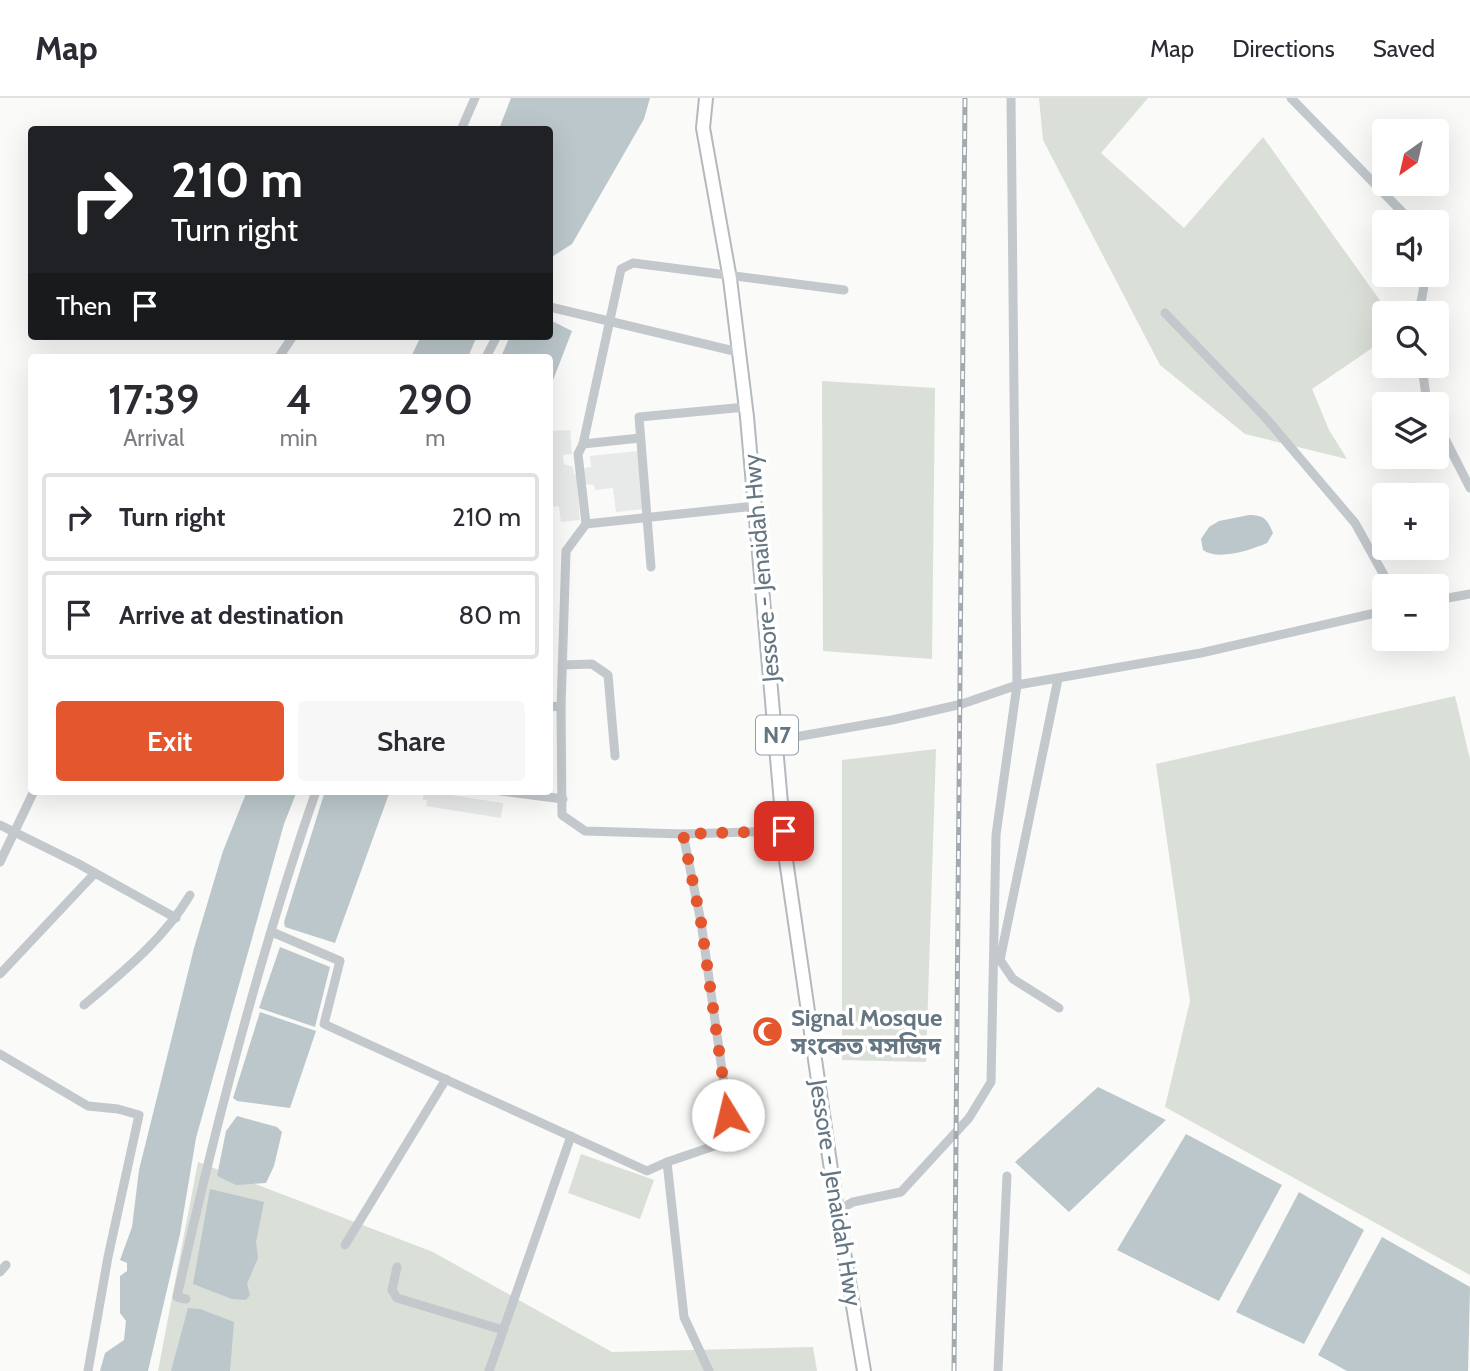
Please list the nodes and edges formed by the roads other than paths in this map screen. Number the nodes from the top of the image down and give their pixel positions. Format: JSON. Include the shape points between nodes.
{"nodes":[{"id":1,"x":475,"y":98,"type":"edge"},
{"id":2,"x":706,"y":98,"type":"edge"},
{"id":3,"x":1011,"y":98,"type":"edge"},
{"id":4,"x":1291,"y":98,"type":"edge"},
{"id":5,"x":463,"y":126,"type":"edge"},
{"id":6,"x":1400,"y":210,"type":"edge"},
{"id":7,"x":730,"y":276,"type":"junction"},
{"id":8,"x":844,"y":290,"type":"dead end"},
{"id":9,"x":553,"y":308,"type":"edge"},
{"id":10,"x":1165,"y":313,"type":"dead end"},
{"id":11,"x":608,"y":321,"type":"junction"},
{"id":12,"x":738,"y":352,"type":"junction"},
{"id":13,"x":746,"y":407,"type":"junction"},
{"id":14,"x":640,"y":438,"type":"junction"},
{"id":15,"x":583,"y":444,"type":"junction"},
{"id":16,"x":1449,"y":447,"type":"edge"},
{"id":17,"x":1470,"y":488,"type":"edge"},
{"id":18,"x":755,"y":506,"type":"junction"},
{"id":19,"x":647,"y":517,"type":"junction"},
{"id":20,"x":586,"y":524,"type":"junction"},
{"id":21,"x":651,"y":567,"type":"dead end"},
{"id":22,"x":1383,"y":574,"type":"edge"},
{"id":23,"x":1470,"y":594,"type":"edge"},
{"id":24,"x":1449,"y":598,"type":"edge"},
{"id":25,"x":1372,"y":614,"type":"edge"},
{"id":26,"x":562,"y":665,"type":"junction"},
{"id":27,"x":1058,"y":679,"type":"junction"},
{"id":28,"x":1017,"y":685,"type":"junction"},
{"id":29,"x":553,"y":706,"type":"edge"},
{"id":30,"x":561,"y":707,"type":"junction"},
{"id":31,"x":778,"y":740,"type":"junction"},
{"id":32,"x":615,"y":756,"type":"dead end"},
{"id":33,"x":32,"y":795,"type":"edge"},
{"id":34,"x":315,"y":795,"type":"edge"},
{"id":35,"x":532,"y":795,"type":"edge"},
{"id":36,"x":563,"y":799,"type":"junction"},
{"id":37,"x":0,"y":825,"type":"edge"},
{"id":38,"x":784,"y":831,"type":"junction"},
{"id":39,"x":14,"y":833,"type":"junction"},
{"id":40,"x":683,"y":834,"type":"junction"},
{"id":41,"x":0,"y":862,"type":"edge"},
{"id":42,"x":94,"y":873,"type":"junction"},
{"id":43,"x":190,"y":895,"type":"dead end"},
{"id":44,"x":176,"y":918,"type":"junction"},
{"id":45,"x":272,"y":932,"type":"junction"},
{"id":46,"x":0,"y":974,"type":"edge"},
{"id":47,"x":84,"y":1005,"type":"dead end"},
{"id":48,"x":1059,"y":1008,"type":"dead end"},
{"id":49,"x":0,"y":1054,"type":"edge"},
{"id":50,"x":446,"y":1079,"type":"junction"},
{"id":51,"x":571,"y":1136,"type":"junction"},
{"id":52,"x":667,"y":1162,"type":"junction"},
{"id":53,"x":1007,"y":1176,"type":"dead end"},
{"id":54,"x":837,"y":1211,"type":"junction"},
{"id":55,"x":345,"y":1245,"type":"dead end"},
{"id":56,"x":397,"y":1268,"type":"dead end"},
{"id":57,"x":186,"y":1299,"type":"dead end"},
{"id":58,"x":503,"y":1331,"type":"junction"},
{"id":59,"x":88,"y":1371,"type":"edge"},
{"id":60,"x":489,"y":1371,"type":"edge"},
{"id":61,"x":709,"y":1371,"type":"edge"},
{"id":62,"x":864,"y":1371,"type":"edge"},
{"id":63,"x":998,"y":1371,"type":"edge"}],
"edges":[{"from":1,"to":5,"type":"street"},
{"from":2,"to":7,"type":"highway","name":"Jessore - Jenaidah Hwy","number":"N7","via":[[703,128]]},
{"from":3,"to":28,"type":"street"},
{"from":4,"to":6,"type":"street"},
{"from":7,"to":8,"type":"street"},
{"from":7,"to":11,"type":"street","via":[[632,263],[621,269]]},
{"from":7,"to":12,"type":"highway","name":"Jessore - Jenaidah Hwy","number":"N7"},
{"from":9,"to":11,"type":"street"},
{"from":10,"to":22,"type":"street","via":[[1264,416],[1355,523]]},
{"from":11,"to":12,"type":"street"},
{"from":11,"to":15,"type":"street"},
{"from":12,"to":13,"type":"highway","name":"Jessore - Jenaidah Hwy","number":"N7"},
{"from":13,"to":14,"type":"street","via":[[639,417]]},
{"from":13,"to":18,"type":"highway","name":"Jessore - Jenaidah Hwy","number":"N7"},
{"from":14,"to":15,"type":"street"},
{"from":14,"to":19,"type":"street"},
{"from":15,"to":20,"type":"street","via":[[578,454]]},
{"from":16,"to":17,"type":"street"},
{"from":18,"to":19,"type":"street"},
{"from":18,"to":31,"type":"highway","name":"Jessore - Jenaidah Hwy","number":"N7"},
{"from":19,"to":20,"type":"street"},
{"from":19,"to":21,"type":"street"},
{"from":20,"to":26,"type":"street","via":[[566,551]]},
{"from":23,"to":24,"type":"street"},
{"from":25,"to":27,"type":"street","via":[[1201,653]]},
{"from":26,"to":30,"type":"street"},
{"from":26,"to":32,"type":"street","via":[[592,664],[608,676]]},
{"from":27,"to":28,"type":"street"},
{"from":27,"to":48,"type":"street","via":[[1000,960],[1013,979]]},
{"from":28,"to":31,"type":"street","via":[[962,704]]},
{"from":28,"to":54,"type":"street","via":[[996,835],[991,1082],[969,1118],[901,1192],[853,1202]]},
{"from":29,"to":30,"type":"street"},
{"from":30,"to":36,"type":"street"},
{"from":31,"to":38,"type":"highway","name":"Jessore - Jenaidah Hwy","number":"N7"},
{"from":33,"to":39,"type":"street"},
{"from":34,"to":45,"type":"street"},
{"from":35,"to":36,"type":"street"},
{"from":36,"to":40,"type":"street","via":[[562,815],[585,831]]},
{"from":37,"to":39,"type":"street"},
{"from":38,"to":40,"type":"street"},
{"from":38,"to":54,"type":"highway","name":"Jessore - Jenaidah Hwy","number":"N7"},
{"from":39,"to":41,"type":"street"},
{"from":39,"to":42,"type":"street"},
{"from":40,"to":52,"type":"street","via":[[701,922],[732,1140]]},
{"from":42,"to":44,"type":"street"},
{"from":42,"to":46,"type":"street"},
{"from":43,"to":44,"type":"street"},
{"from":44,"to":47,"type":"street"},
{"from":45,"to":50,"type":"street","via":[[340,961],[324,1024]]},
{"from":45,"to":57,"type":"street","via":[[191,1233],[177,1297]]},
{"from":49,"to":59,"type":"street","via":[[88,1106],[139,1115]]},
{"from":50,"to":51,"type":"street"},
{"from":50,"to":55,"type":"street"},
{"from":51,"to":52,"type":"street","via":[[647,1171]]},
{"from":51,"to":58,"type":"street"},
{"from":52,"to":61,"type":"street","via":[[684,1317]]},
{"from":53,"to":63,"type":"street"},
{"from":54,"to":62,"type":"highway","name":"Jessore - Jenaidah Hwy","number":"N7"},
{"from":56,"to":58,"type":"street","via":[[392,1290],[397,1298]]},
{"from":58,"to":60,"type":"street"}]}
